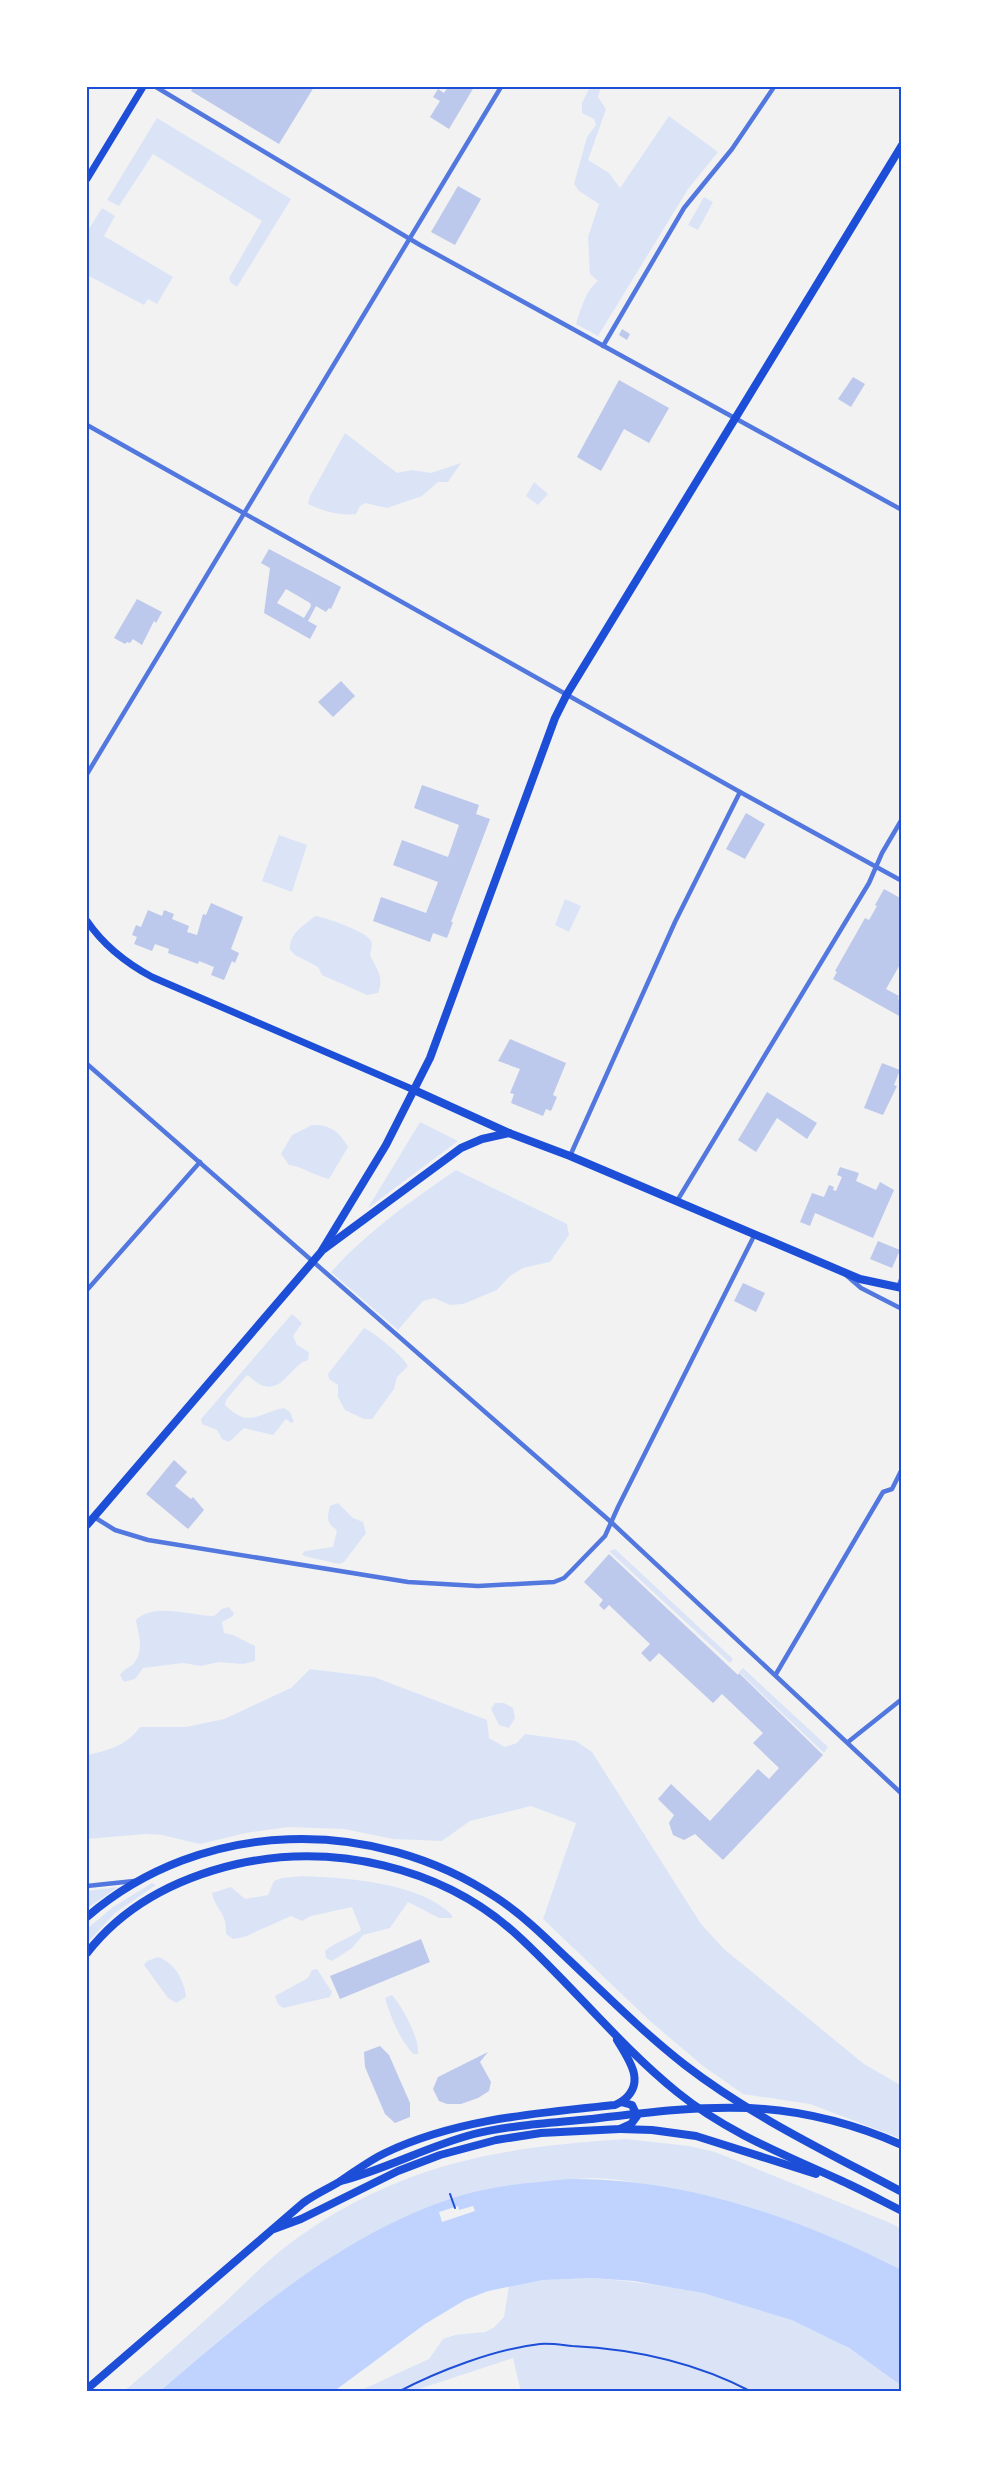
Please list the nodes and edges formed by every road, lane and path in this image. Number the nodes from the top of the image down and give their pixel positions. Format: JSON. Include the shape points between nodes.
{"nodes":[{"id":1,"x":143,"y":87,"type":"edge"},
{"id":2,"x":156,"y":87,"type":"edge"},
{"id":3,"x":501,"y":87,"type":"edge"},
{"id":4,"x":774,"y":87,"type":"edge"},
{"id":5,"x":902,"y":145,"type":"edge"},
{"id":6,"x":87,"y":179,"type":"edge"},
{"id":7,"x":411,"y":239,"type":"junction"},
{"id":8,"x":603,"y":346,"type":"junction"},
{"id":9,"x":735,"y":419,"type":"junction"},
{"id":10,"x":87,"y":425,"type":"edge"},
{"id":11,"x":902,"y":510,"type":"edge"},
{"id":12,"x":245,"y":514,"type":"junction"},
{"id":13,"x":567,"y":694,"type":"junction"},
{"id":14,"x":87,"y":774,"type":"edge"},
{"id":15,"x":740,"y":792,"type":"junction"},
{"id":16,"x":902,"y":819,"type":"edge"},
{"id":17,"x":876,"y":866,"type":"junction"},
{"id":18,"x":902,"y":881,"type":"edge"},
{"id":19,"x":87,"y":921,"type":"edge"},
{"id":20,"x":89,"y":1066,"type":"edge"},
{"id":21,"x":87,"y":1073,"type":"edge"},
{"id":22,"x":414,"y":1090,"type":"junction"},
{"id":23,"x":509,"y":1133,"type":"junction"},
{"id":24,"x":570,"y":1156,"type":"junction"},
{"id":25,"x":200,"y":1162,"type":"junction"},
{"id":26,"x":677,"y":1201,"type":"junction"},
{"id":27,"x":755,"y":1234,"type":"junction"},
{"id":28,"x":321,"y":1252,"type":"junction"},
{"id":29,"x":313,"y":1261,"type":"junction"},
{"id":30,"x":842,"y":1271,"type":"junction"},
{"id":31,"x":902,"y":1277,"type":"edge"},
{"id":32,"x":900,"y":1288,"type":"edge"},
{"id":33,"x":87,"y":1290,"type":"edge"},
{"id":34,"x":902,"y":1309,"type":"edge"},
{"id":35,"x":902,"y":1469,"type":"edge"},
{"id":36,"x":94,"y":1517,"type":"junction"},
{"id":37,"x":611,"y":1522,"type":"junction"},
{"id":38,"x":87,"y":1525,"type":"edge"},
{"id":39,"x":776,"y":1674,"type":"junction"},
{"id":40,"x":902,"y":1699,"type":"edge"},
{"id":41,"x":848,"y":1742,"type":"junction"},
{"id":42,"x":902,"y":1794,"type":"edge"},
{"id":43,"x":137,"y":1881,"type":"junction"},
{"id":44,"x":87,"y":1886,"type":"edge"},
{"id":45,"x":87,"y":1917,"type":"edge"},
{"id":46,"x":87,"y":1953,"type":"edge"},
{"id":47,"x":610,"y":2029,"type":"junction"},
{"id":48,"x":621,"y":2102,"type":"junction"},
{"id":49,"x":620,"y":2129,"type":"junction"},
{"id":50,"x":902,"y":2145,"type":"edge"},
{"id":51,"x":341,"y":2181,"type":"junction"},
{"id":52,"x":844,"y":2182,"type":"junction"},
{"id":53,"x":902,"y":2192,"type":"edge"},
{"id":54,"x":450,"y":2194,"type":"dead end"},
{"id":55,"x":455,"y":2208,"type":"dead end"},
{"id":56,"x":902,"y":2211,"type":"edge"},
{"id":57,"x":274,"y":2229,"type":"junction"},
{"id":58,"x":87,"y":2389,"type":"edge"},
{"id":59,"x":398,"y":2392,"type":"edge"},
{"id":60,"x":752,"y":2392,"type":"edge"}],
"edges":[{"from":1,"to":6,"type":"main road"},
{"from":2,"to":7,"type":"street"},
{"from":3,"to":7,"type":"street"},
{"from":4,"to":8,"type":"street","via":[[684,208]]},
{"from":5,"to":9,"type":"main road"},
{"from":7,"to":8,"type":"street"},
{"from":7,"to":12,"type":"street"},
{"from":8,"to":9,"type":"street"},
{"from":9,"to":11,"type":"street"},
{"from":9,"to":13,"type":"main road"},
{"from":10,"to":12,"type":"street"},
{"from":12,"to":13,"type":"street"},
{"from":12,"to":14,"type":"street"},
{"from":13,"to":15,"type":"street"},
{"from":13,"to":22,"type":"main road","via":[[430,1058]]},
{"from":15,"to":17,"type":"street"},
{"from":15,"to":24,"type":"street","via":[[675,922]]},
{"from":16,"to":17,"type":"street"},
{"from":17,"to":18,"type":"street"},
{"from":17,"to":26,"type":"street"},
{"from":19,"to":22,"type":"main road","via":[[114,952],[152,977]]},
{"from":20,"to":21,"type":"street"},
{"from":20,"to":25,"type":"street"},
{"from":22,"to":23,"type":"main road"},
{"from":22,"to":28,"type":"main road","via":[[386,1145]]},
{"from":23,"to":24,"type":"main road"},
{"from":23,"to":28,"type":"main road","via":[[461,1148]]},
{"from":24,"to":26,"type":"main road"},
{"from":25,"to":29,"type":"street"},
{"from":25,"to":33,"type":"street"},
{"from":26,"to":27,"type":"main road"},
{"from":27,"to":30,"type":"main road"},
{"from":27,"to":37,"type":"street"},
{"from":28,"to":29,"type":"main road"},
{"from":29,"to":36,"type":"main road"},
{"from":29,"to":37,"type":"street"},
{"from":30,"to":32,"type":"main road"},
{"from":30,"to":34,"type":"street","via":[[861,1288]]},
{"from":31,"to":32,"type":"street"},
{"from":35,"to":39,"type":"street","via":[[892,1489],[883,1492]]},
{"from":36,"to":37,"type":"street","via":[[115,1530],[148,1540],[445,1586],[554,1582],[564,1578],[605,1536]]},
{"from":36,"to":38,"type":"main road"},
{"from":37,"to":39,"type":"street"},
{"from":39,"to":41,"type":"street"},
{"from":40,"to":41,"type":"street"},
{"from":41,"to":42,"type":"street"},
{"from":43,"to":44,"type":"street"},
{"from":43,"to":45,"type":"main road"},
{"from":43,"to":53,"type":"main road","via":[[213,1852],[249,1843],[305,1838],[371,1844],[431,1862],[463,1877],[522,1917],[687,2066],[778,2126]]},
{"from":46,"to":47,"type":"main road","via":[[110,1927],[144,1899],[170,1885],[219,1868],[306,1855],[366,1861],[426,1879],[488,1912],[520,1938]]},
{"from":47,"to":48,"type":"main road","via":[[632,2064],[636,2079]]},
{"from":47,"to":52,"type":"main road","via":[[676,2091],[712,2118]]},
{"from":48,"to":49,"type":"main road","via":[[632,2105],[637,2116]]},
{"from":48,"to":51,"type":"main road","via":[[515,2116],[437,2134],[387,2152]]},
{"from":49,"to":52,"type":"main road","via":[[696,2136]]},
{"from":49,"to":57,"type":"main road","via":[[542,2133],[440,2155]]},
{"from":50,"to":51,"type":"main road","via":[[855,2126],[810,2115],[754,2107],[703,2107],[476,2134]]},
{"from":51,"to":57,"type":"main road","via":[[303,2203]]},
{"from":52,"to":56,"type":"main road"},
{"from":54,"to":55,"type":"path"},
{"from":57,"to":58,"type":"main road"},
{"from":59,"to":60,"type":"path","via":[[488,2354],[541,2344],[642,2354],[685,2365]]}]}
